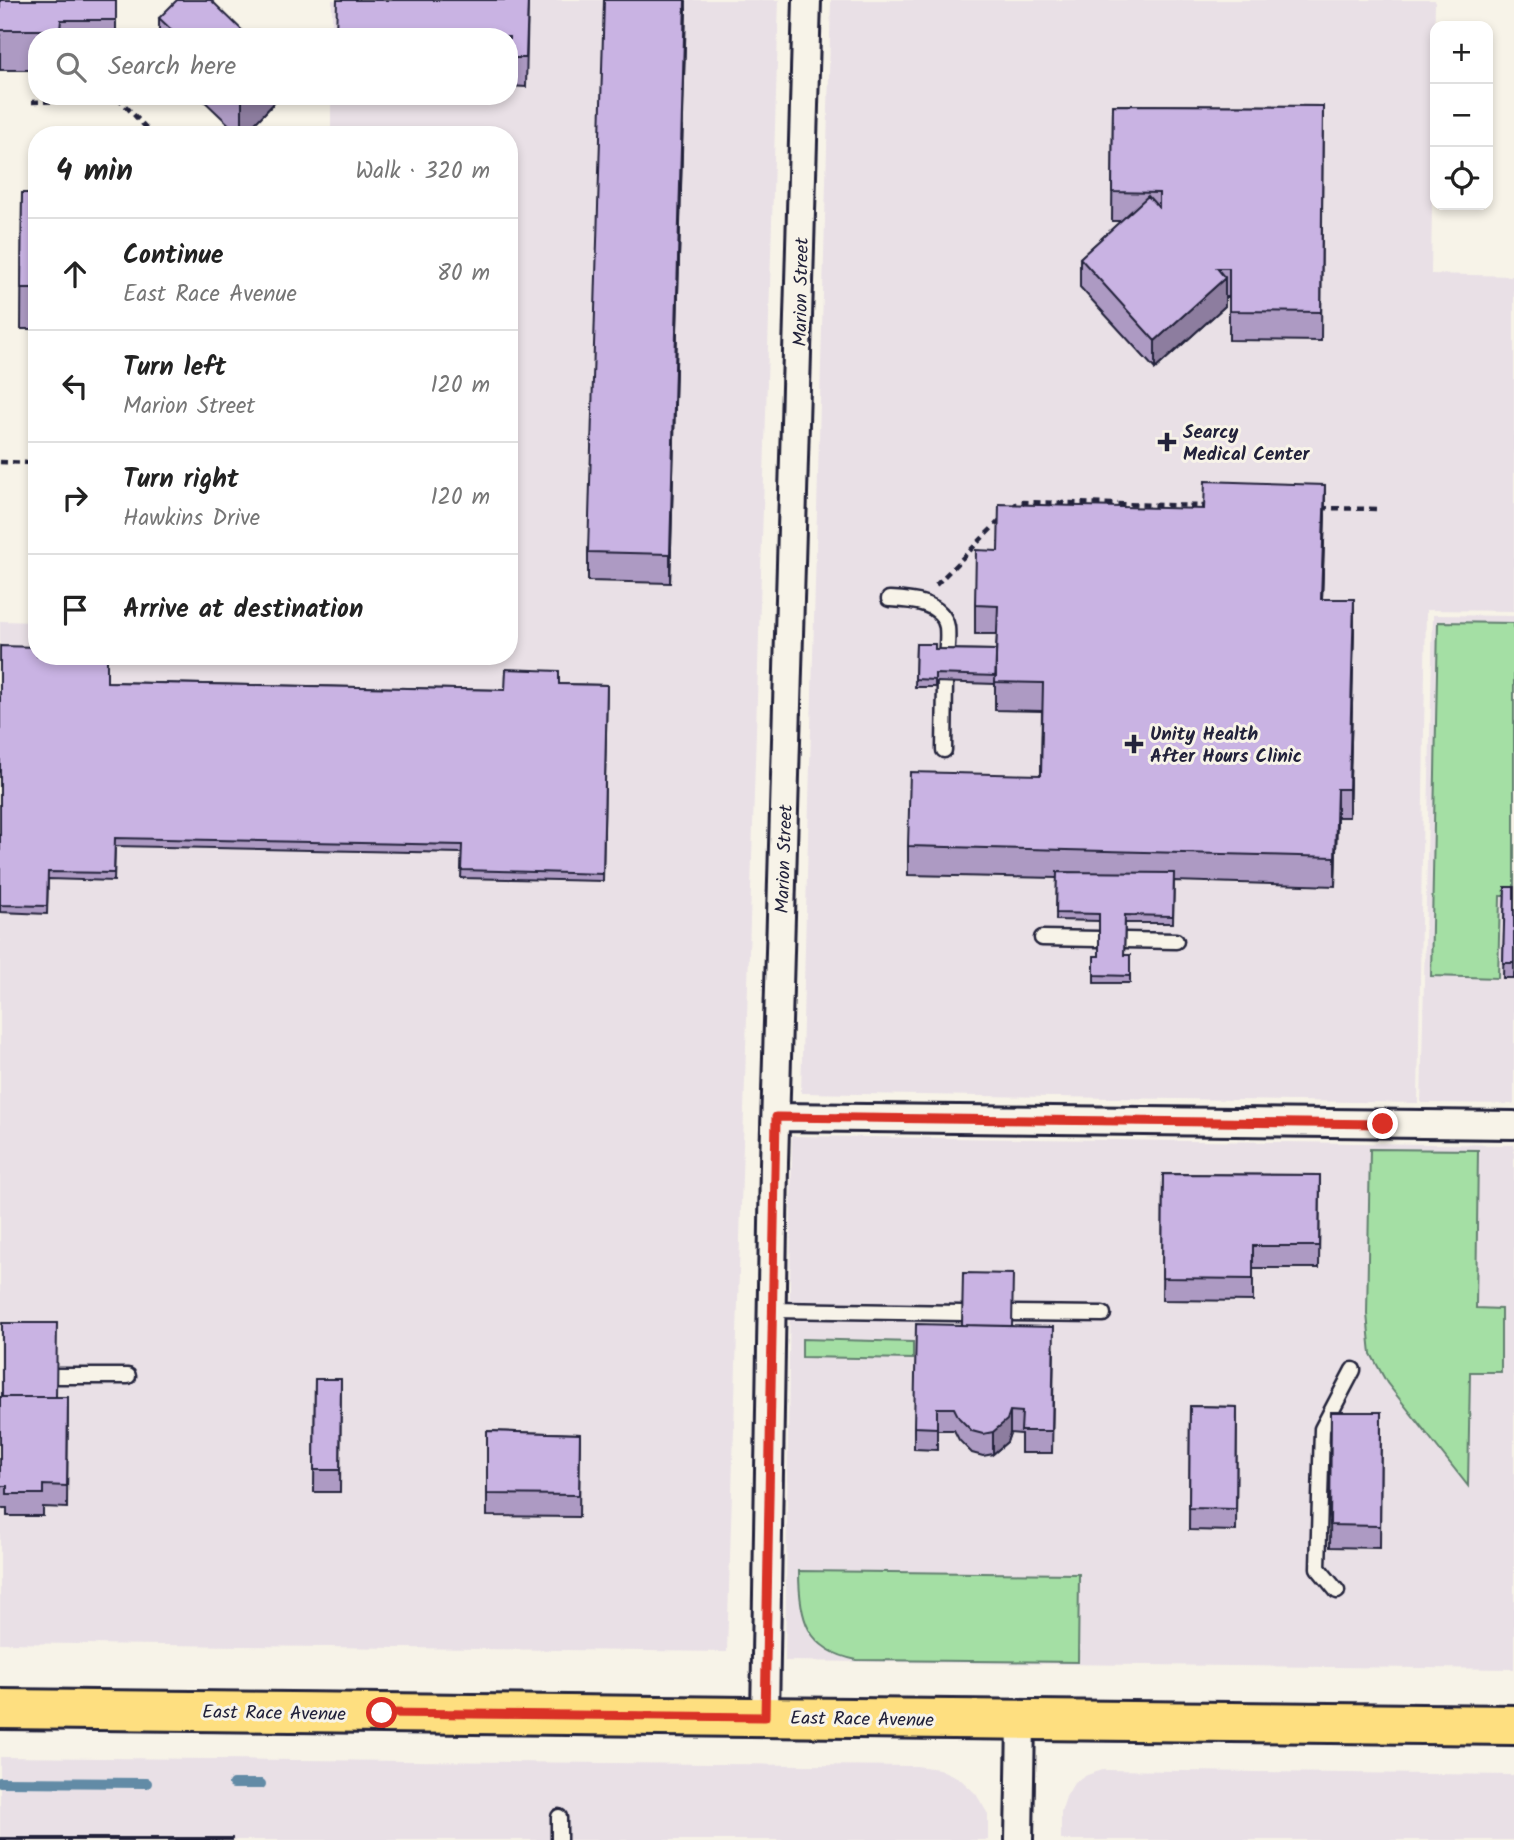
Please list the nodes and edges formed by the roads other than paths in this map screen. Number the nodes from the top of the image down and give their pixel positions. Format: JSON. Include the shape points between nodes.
{"nodes":[{"id":1,"x":807,"y":0,"type":"edge"},
{"id":2,"x":889,"y":599,"type":"dead end"},
{"id":3,"x":946,"y":656,"type":"edge"},
{"id":4,"x":946,"y":682,"type":"edge"},
{"id":5,"x":944,"y":750,"type":"dead end"},
{"id":6,"x":1042,"y":938,"type":"dead end"},
{"id":7,"x":1099,"y":939,"type":"edge"},
{"id":8,"x":1125,"y":940,"type":"edge"},
{"id":9,"x":1176,"y":941,"type":"dead end"},
{"id":10,"x":776,"y":1117,"type":"junction"},
{"id":11,"x":1514,"y":1125,"type":"edge"},
{"id":12,"x":772,"y":1310,"type":"junction"},
{"id":13,"x":962,"y":1313,"type":"edge"},
{"id":14,"x":1012,"y":1313,"type":"edge"},
{"id":15,"x":1103,"y":1314,"type":"dead end"},
{"id":16,"x":1353,"y":1370,"type":"dead end"},
{"id":17,"x":56,"y":1376,"type":"edge"},
{"id":18,"x":128,"y":1376,"type":"dead end"},
{"id":19,"x":1337,"y":1591,"type":"dead end"},
{"id":20,"x":0,"y":1709,"type":"edge"},
{"id":21,"x":765,"y":1717,"type":"junction"},
{"id":22,"x":1021,"y":1720,"type":"junction"},
{"id":23,"x":1514,"y":1725,"type":"edge"},
{"id":24,"x":559,"y":1817,"type":"dead end"},
{"id":25,"x":558,"y":1840,"type":"edge"},
{"id":26,"x":1018,"y":1840,"type":"edge"}],
"edges":[{"from":1,"to":10,"type":"street","name":"Marion Street"},
{"from":2,"to":3,"type":"lane","via":[[908,600],[943,616]]},
{"from":4,"to":5,"type":"lane"},
{"from":6,"to":7,"type":"lane"},
{"from":8,"to":9,"type":"lane"},
{"from":10,"to":11,"type":"street"},
{"from":10,"to":12,"type":"street","name":"Marion Street"},
{"from":12,"to":13,"type":"lane"},
{"from":12,"to":21,"type":"street","name":"Marion Street"},
{"from":14,"to":15,"type":"lane"},
{"from":16,"to":19,"type":"lane","via":[[1322,1429],[1318,1568]]},
{"from":17,"to":18,"type":"lane"},
{"from":20,"to":21,"type":"main road","name":"East Race Avenue"},
{"from":21,"to":22,"type":"main road","name":"East Race Avenue"},
{"from":22,"to":23,"type":"main road","name":"East Race Avenue"},
{"from":22,"to":26,"type":"street"},
{"from":24,"to":25,"type":"lane"}]}
